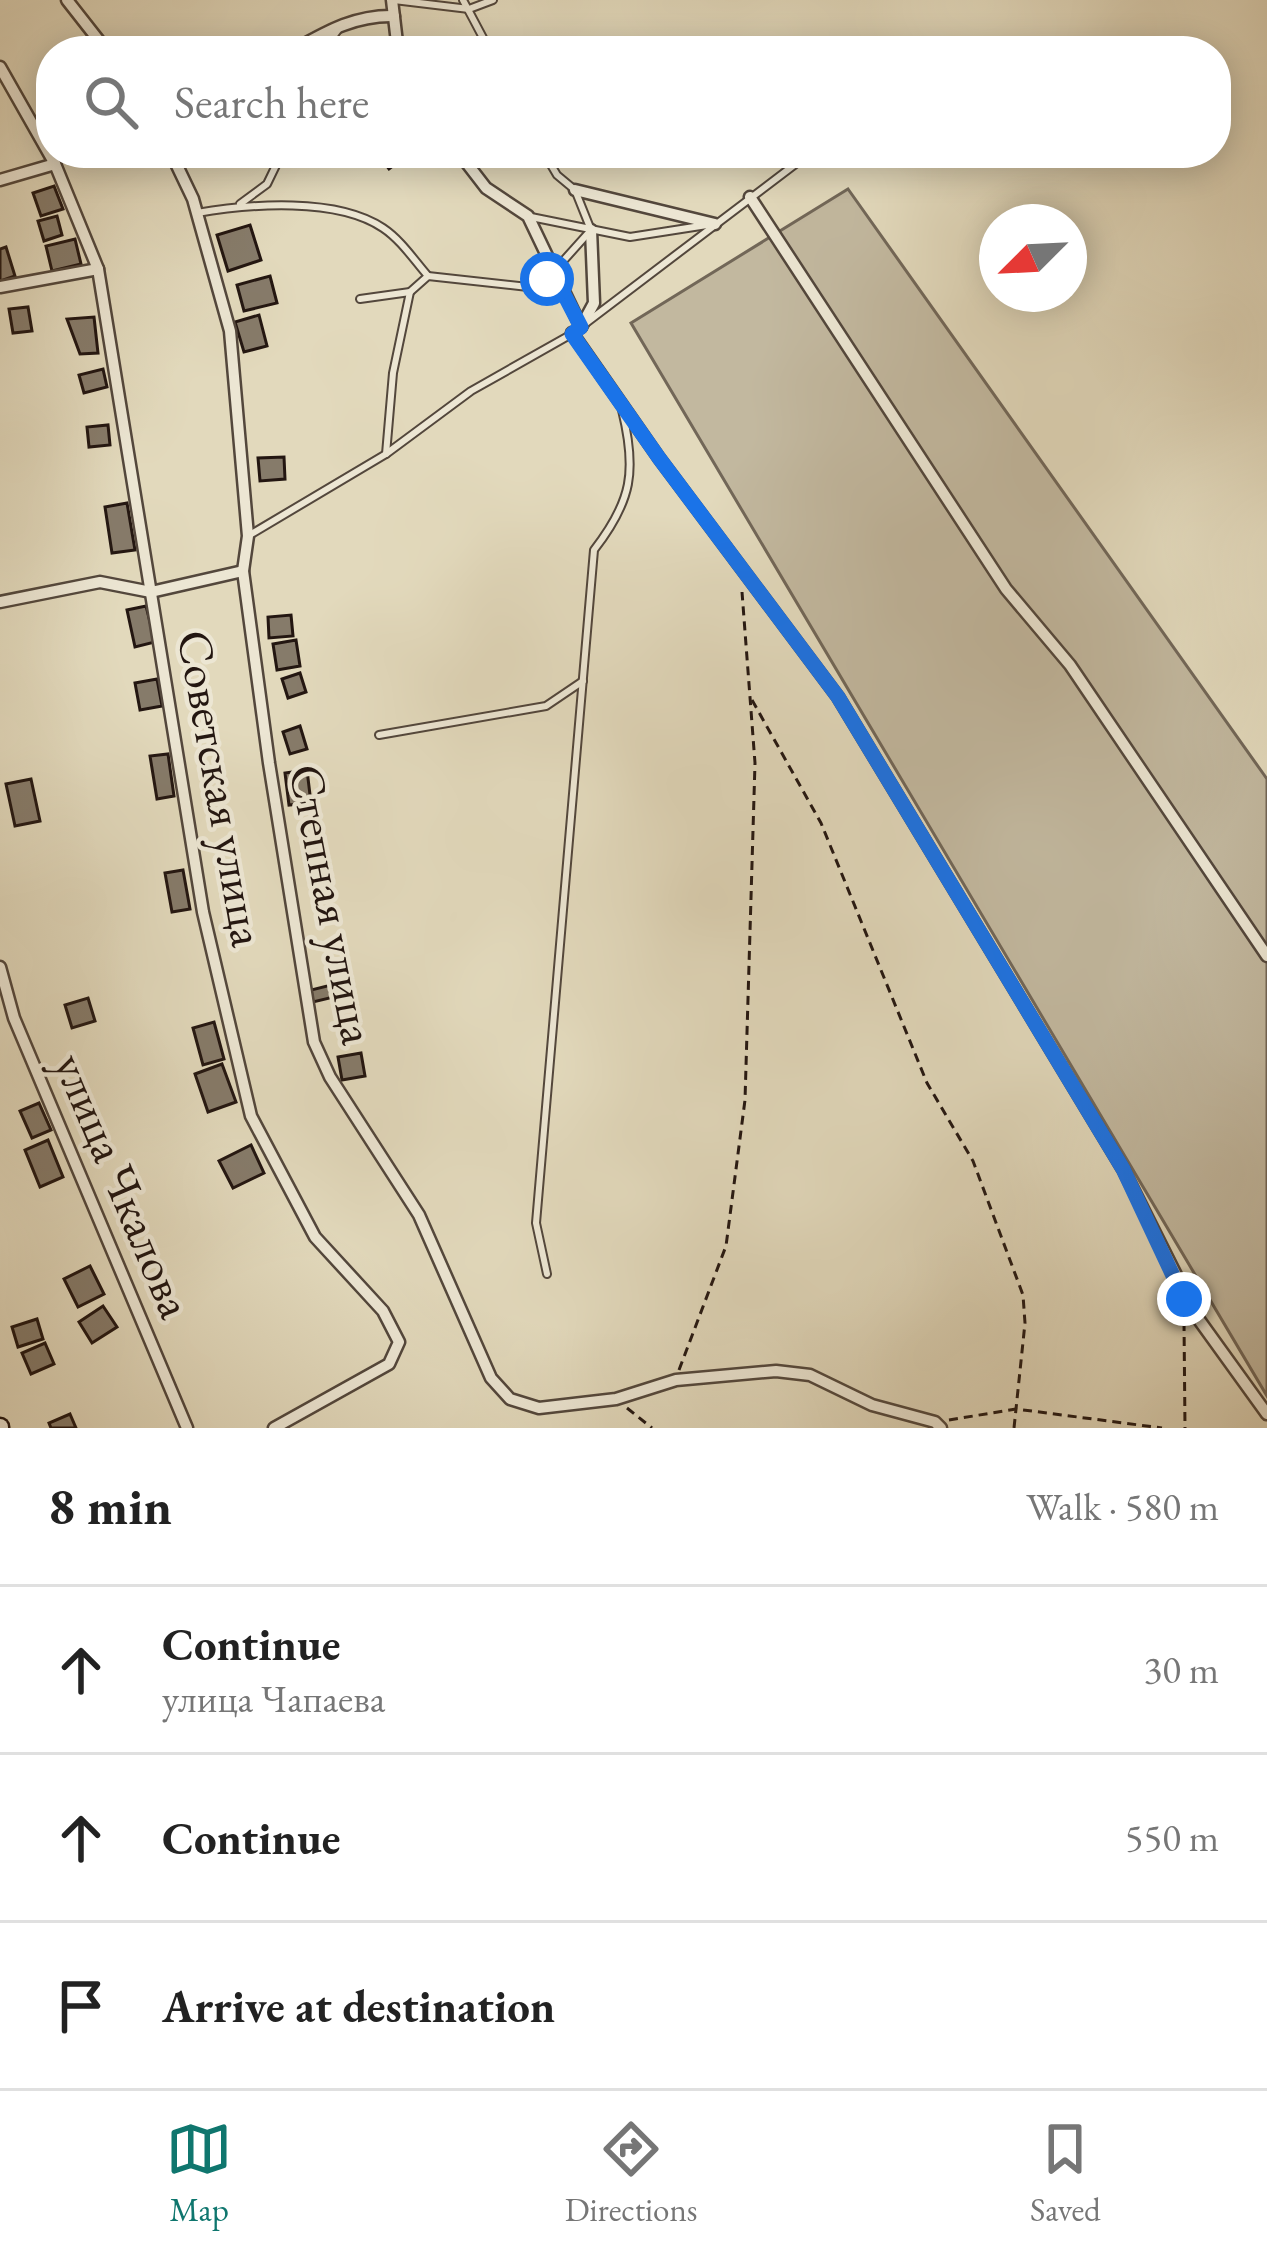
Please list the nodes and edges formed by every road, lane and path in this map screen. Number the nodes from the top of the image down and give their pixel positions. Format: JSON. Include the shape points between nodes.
{"nodes":[{"id":1,"x":68,"y":0,"type":"edge"},
{"id":2,"x":393,"y":0,"type":"edge"},
{"id":3,"x":463,"y":0,"type":"edge"},
{"id":4,"x":493,"y":0,"type":"edge"},
{"id":5,"x":469,"y":9,"type":"junction"},
{"id":6,"x":394,"y":16,"type":"junction"},
{"id":7,"x":344,"y":23,"type":"junction"},
{"id":8,"x":96,"y":36,"type":"edge"},
{"id":9,"x":320,"y":36,"type":"edge"},
{"id":10,"x":334,"y":36,"type":"edge"},
{"id":11,"x":396,"y":36,"type":"edge"},
{"id":12,"x":482,"y":36,"type":"edge"},
{"id":13,"x":0,"y":67,"type":"edge"},
{"id":14,"x":36,"y":130,"type":"edge"},
{"id":15,"x":41,"y":168,"type":"edge"},
{"id":16,"x":57,"y":168,"type":"edge"},
{"id":17,"x":178,"y":168,"type":"edge"},
{"id":18,"x":275,"y":168,"type":"edge"},
{"id":19,"x":471,"y":168,"type":"edge"},
{"id":20,"x":552,"y":168,"type":"edge"},
{"id":21,"x":790,"y":168,"type":"edge"},
{"id":22,"x":0,"y":180,"type":"edge"},
{"id":23,"x":575,"y":190,"type":"junction"},
{"id":24,"x":750,"y":197,"type":"junction"},
{"id":25,"x":238,"y":206,"type":"junction"},
{"id":26,"x":197,"y":213,"type":"junction"},
{"id":27,"x":528,"y":216,"type":"junction"},
{"id":28,"x":715,"y":224,"type":"junction"},
{"id":29,"x":591,"y":230,"type":"junction"},
{"id":30,"x":98,"y":269,"type":"junction"},
{"id":31,"x":553,"y":273,"type":"junction"},
{"id":32,"x":428,"y":276,"type":"junction"},
{"id":33,"x":0,"y":287,"type":"edge"},
{"id":34,"x":410,"y":292,"type":"junction"},
{"id":35,"x":360,"y":298,"type":"dead end"},
{"id":36,"x":577,"y":330,"type":"junction"},
{"id":37,"x":620,"y":402,"type":"junction"},
{"id":38,"x":386,"y":454,"type":"junction"},
{"id":39,"x":248,"y":536,"type":"junction"},
{"id":40,"x":740,"y":566,"type":"junction"},
{"id":41,"x":243,"y":571,"type":"junction"},
{"id":42,"x":151,"y":592,"type":"junction"},
{"id":43,"x":0,"y":602,"type":"edge"},
{"id":44,"x":583,"y":682,"type":"junction"},
{"id":45,"x":750,"y":696,"type":"junction"},
{"id":46,"x":379,"y":735,"type":"dead end"},
{"id":47,"x":1267,"y":956,"type":"edge"},
{"id":48,"x":0,"y":968,"type":"edge"},
{"id":49,"x":17,"y":1025,"type":"junction"},
{"id":50,"x":0,"y":1032,"type":"edge"},
{"id":51,"x":547,"y":1274,"type":"dead end"},
{"id":52,"x":1184,"y":1299,"type":"junction"},
{"id":53,"x":676,"y":1380,"type":"junction"},
{"id":54,"x":616,"y":1399,"type":"junction"},
{"id":55,"x":1016,"y":1409,"type":"junction"},
{"id":56,"x":1267,"y":1414,"type":"edge"},
{"id":57,"x":938,"y":1425,"type":"edge"},
{"id":58,"x":187,"y":1428,"type":"edge"},
{"id":59,"x":274,"y":1428,"type":"edge"},
{"id":60,"x":652,"y":1428,"type":"edge"},
{"id":61,"x":1014,"y":1428,"type":"edge"},
{"id":62,"x":1162,"y":1428,"type":"edge"},
{"id":63,"x":1185,"y":1428,"type":"edge"}],
"edges":[{"from":1,"to":8,"type":"street"},
{"from":2,"to":5,"type":"lane"},
{"from":2,"to":6,"type":"street"},
{"from":3,"to":5,"type":"lane"},
{"from":4,"to":5,"type":"lane"},
{"from":5,"to":12,"type":"lane"},
{"from":6,"to":7,"type":"street"},
{"from":6,"to":11,"type":"street"},
{"from":7,"to":9,"type":"street"},
{"from":7,"to":10,"type":"lane"},
{"from":13,"to":14,"type":"street","name":"Советская улица"},
{"from":15,"to":22,"type":"street"},
{"from":16,"to":30,"type":"street","name":"Советская улица"},
{"from":17,"to":26,"type":"street","name":"Степная улица"},
{"from":18,"to":25,"type":"lane"},
{"from":19,"to":27,"type":"street"},
{"from":20,"to":23,"type":"lane"},
{"from":21,"to":24,"type":"lane"},
{"from":23,"to":28,"type":"street"},
{"from":23,"to":29,"type":"lane"},
{"from":24,"to":28,"type":"lane"},
{"from":24,"to":47,"type":"street","via":[[1006,590],[1070,665]]},
{"from":25,"to":26,"type":"lane"},
{"from":25,"to":32,"type":"lane","via":[[362,218],[394,236]]},
{"from":26,"to":39,"type":"street","name":"Степная улица","via":[[230,331]]},
{"from":27,"to":29,"type":"lane"},
{"from":27,"to":31,"type":"street"},
{"from":28,"to":29,"type":"lane","via":[[630,237]]},
{"from":28,"to":36,"type":"lane"},
{"from":29,"to":31,"type":"lane"},
{"from":29,"to":36,"type":"street","via":[[594,303]]},
{"from":30,"to":33,"type":"street"},
{"from":30,"to":42,"type":"street","name":"Советская улица"},
{"from":31,"to":32,"type":"lane","via":[[528,287]]},
{"from":31,"to":36,"type":"street"},
{"from":32,"to":34,"type":"lane"},
{"from":34,"to":35,"type":"lane"},
{"from":34,"to":38,"type":"lane"},
{"from":36,"to":37,"type":"street"},
{"from":36,"to":38,"type":"lane"},
{"from":37,"to":40,"type":"street"},
{"from":37,"to":44,"type":"lane","via":[[630,489],[595,550]]},
{"from":38,"to":39,"type":"lane"},
{"from":39,"to":41,"type":"street","name":"Степная улица"},
{"from":40,"to":45,"type":"path"},
{"from":40,"to":52,"type":"street","via":[[838,697],[1123,1169]]},
{"from":41,"to":42,"type":"street"},
{"from":41,"to":54,"type":"street","name":"Степная улица","via":[[314,1042],[324,1065],[418,1216],[500,1389],[538,1408]]},
{"from":42,"to":43,"type":"street","via":[[100,582]]},
{"from":42,"to":59,"type":"street","name":"Советская улица","via":[[203,912],[251,1116],[315,1237],[383,1311],[399,1342],[389,1364]]},
{"from":44,"to":46,"type":"lane","via":[[547,706]]},
{"from":44,"to":51,"type":"lane","via":[[536,1222]]},
{"from":45,"to":53,"type":"path","via":[[745,1100],[725,1246]]},
{"from":45,"to":55,"type":"path","via":[[821,823],[927,1083],[973,1161],[1023,1295]]},
{"from":48,"to":49,"type":"street","name":"улица Чкалова"},
{"from":49,"to":50,"type":"street"},
{"from":49,"to":58,"type":"street","name":"улица Чкалова"},
{"from":52,"to":56,"type":"street"},
{"from":52,"to":63,"type":"path"},
{"from":53,"to":54,"type":"street","name":"Степная улица"},
{"from":53,"to":57,"type":"street","name":"Степная улица","via":[[810,1375],[872,1406]]},
{"from":54,"to":60,"type":"path"},
{"from":55,"to":57,"type":"path"},
{"from":55,"to":61,"type":"path"},
{"from":55,"to":62,"type":"path"}]}
